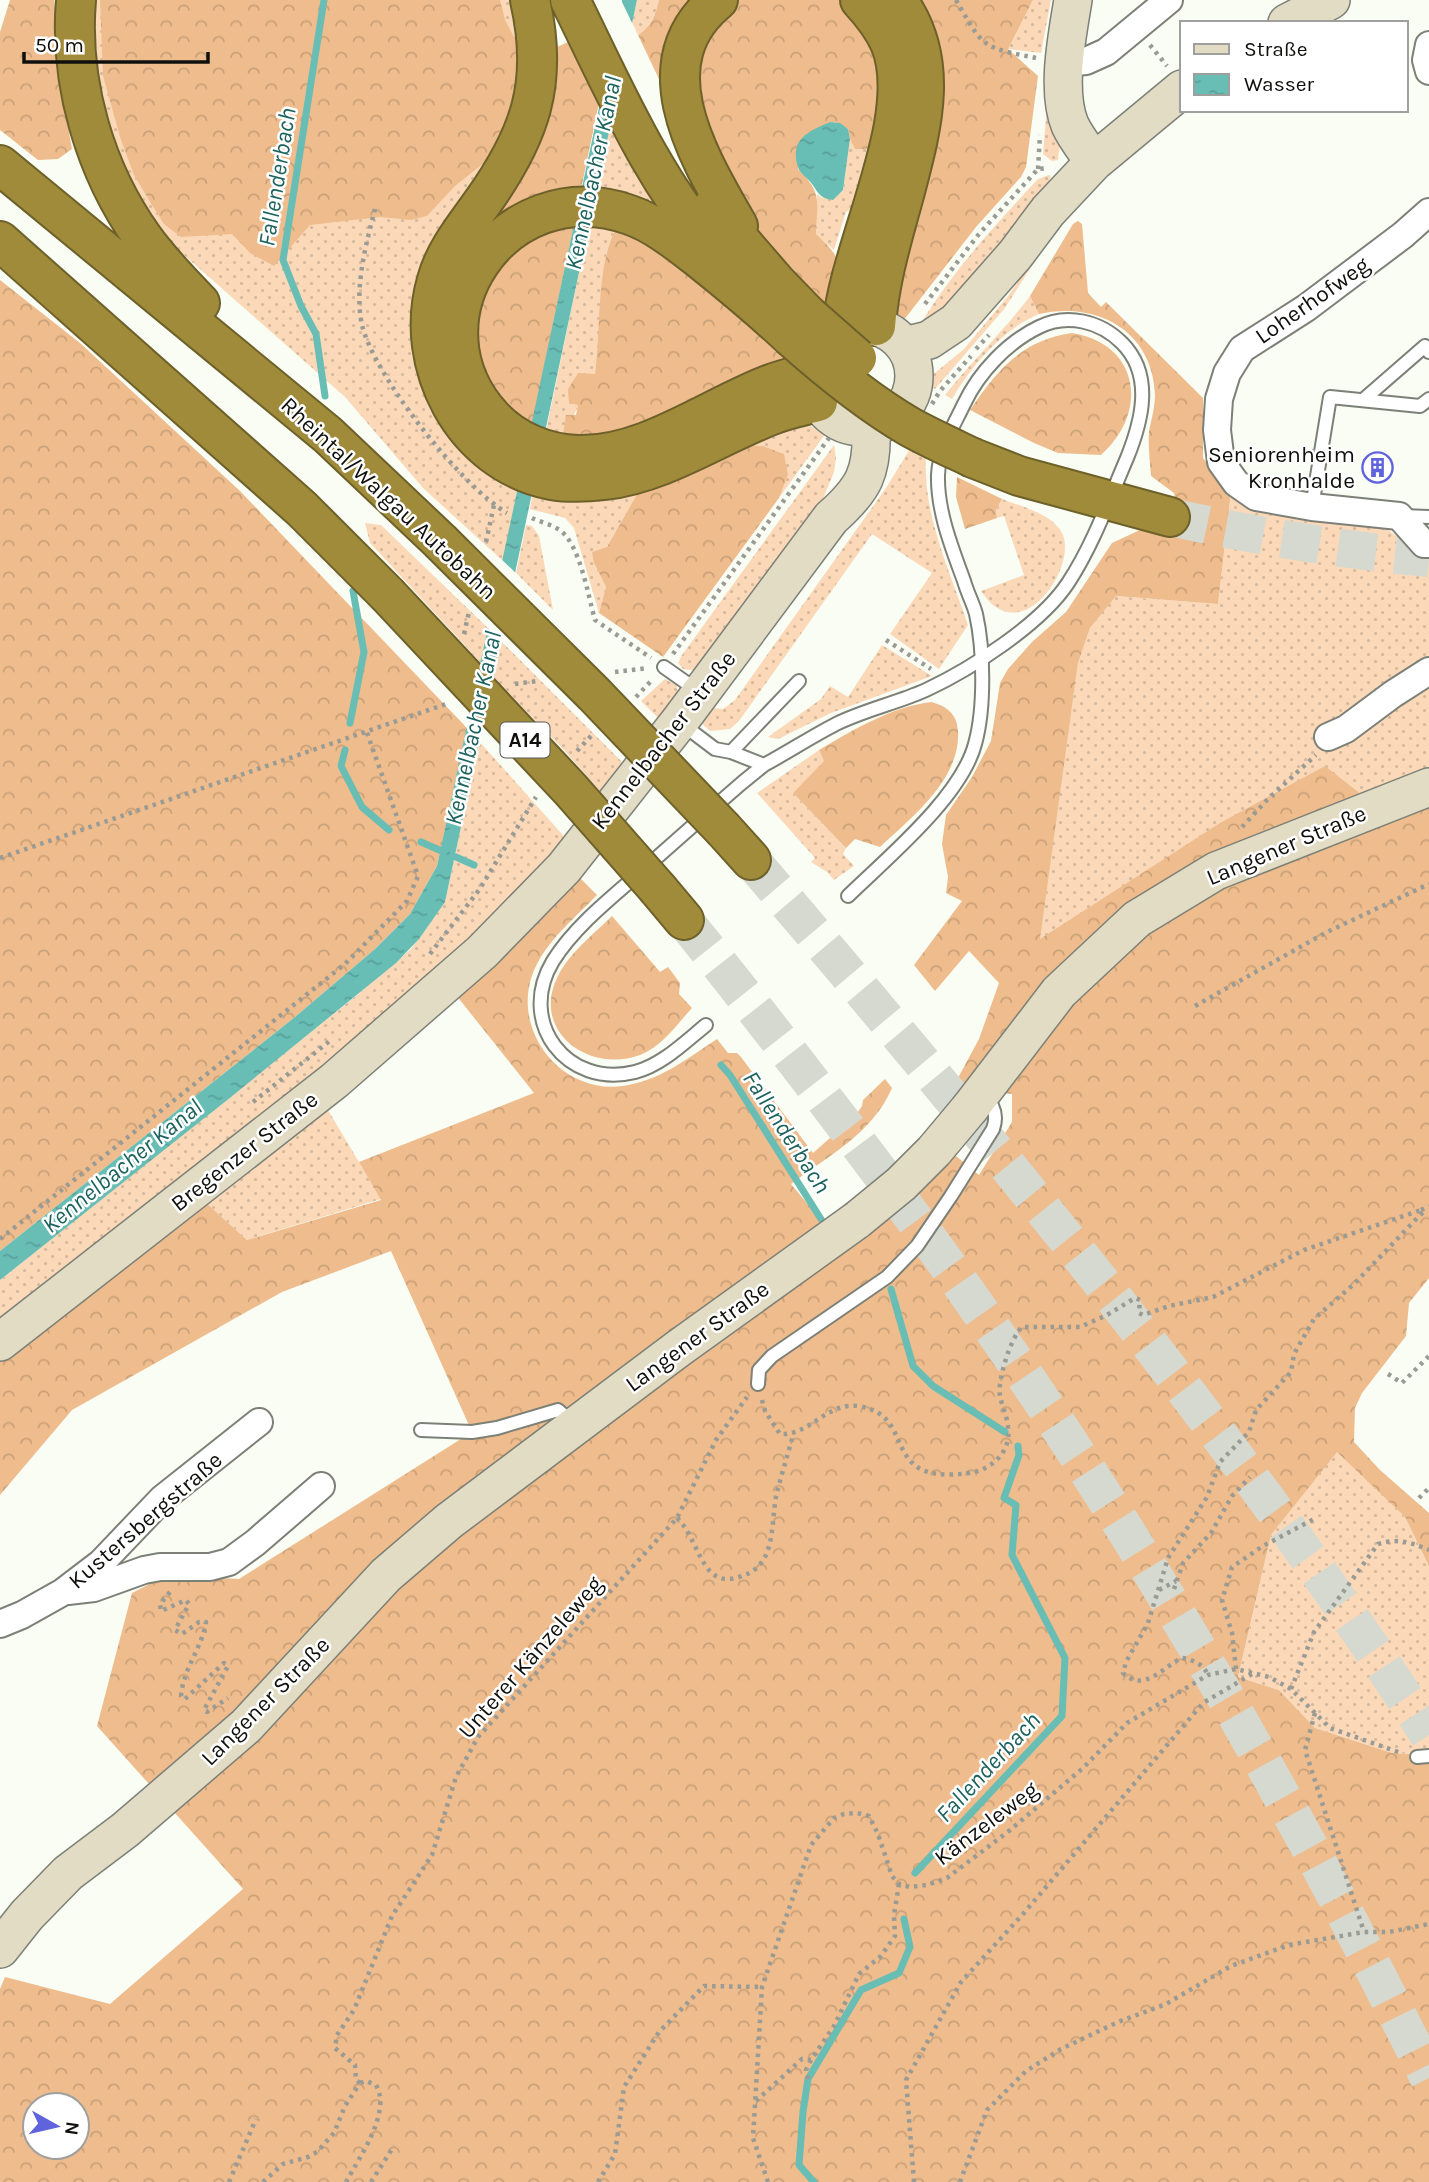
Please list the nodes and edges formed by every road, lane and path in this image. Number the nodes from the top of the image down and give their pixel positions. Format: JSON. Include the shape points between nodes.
{"nodes":[{"id":1,"x":76,"y":0,"type":"edge"},
{"id":2,"x":530,"y":0,"type":"edge"},
{"id":3,"x":570,"y":0,"type":"edge"},
{"id":4,"x":600,"y":0,"type":"edge"},
{"id":5,"x":718,"y":0,"type":"edge"},
{"id":6,"x":860,"y":0,"type":"edge"},
{"id":7,"x":897,"y":0,"type":"edge"},
{"id":8,"x":956,"y":0,"type":"edge"},
{"id":9,"x":1073,"y":0,"type":"edge"},
{"id":10,"x":1169,"y":0,"type":"edge"},
{"id":11,"x":1331,"y":0,"type":"edge"},
{"id":12,"x":1291,"y":21,"type":"edge"},
{"id":13,"x":1136,"y":28,"type":"junction"},
{"id":14,"x":1429,"y":45,"type":"edge"},
{"id":15,"x":1056,"y":62,"type":"junction"},
{"id":16,"x":1429,"y":71,"type":"edge"},
{"id":17,"x":1178,"y":81,"type":"edge"},
{"id":18,"x":1094,"y":162,"type":"junction"},
{"id":19,"x":2,"y":167,"type":"edge"},
{"id":20,"x":1038,"y":169,"type":"dead end"},
{"id":21,"x":1429,"y":212,"type":"edge"},
{"id":22,"x":2,"y":243,"type":"edge"},
{"id":23,"x":758,"y":261,"type":"junction"},
{"id":24,"x":920,"y":310,"type":"dead end"},
{"id":25,"x":844,"y":335,"type":"junction"},
{"id":26,"x":1429,"y":352,"type":"edge"},
{"id":27,"x":1429,"y":399,"type":"edge"},
{"id":28,"x":1363,"y":400,"type":"junction"},
{"id":29,"x":835,"y":413,"type":"junction"},
{"id":30,"x":328,"y":435,"type":"junction"},
{"id":31,"x":513,"y":450,"type":"junction"},
{"id":32,"x":1303,"y":450,"type":"dead end"},
{"id":33,"x":1329,"y":453,"type":"dead end"},
{"id":34,"x":1093,"y":496,"type":"junction"},
{"id":35,"x":1312,"y":507,"type":"junction"},
{"id":36,"x":1399,"y":516,"type":"junction"},
{"id":37,"x":1170,"y":517,"type":"tunnel mouth"},
{"id":38,"x":1429,"y":517,"type":"edge"},
{"id":39,"x":532,"y":518,"type":"dead end"},
{"id":40,"x":1429,"y":544,"type":"edge"},
{"id":41,"x":886,"y":640,"type":"dead end"},
{"id":42,"x":981,"y":659,"type":"junction"},
{"id":43,"x":664,"y":667,"type":"junction"},
{"id":44,"x":1429,"y":671,"type":"edge"},
{"id":45,"x":946,"y":679,"type":"junction"},
{"id":46,"x":799,"y":681,"type":"dead end"},
{"id":47,"x":701,"y":693,"type":"junction"},
{"id":48,"x":460,"y":699,"type":"dead end"},
{"id":49,"x":630,"y":702,"type":"dead end"},
{"id":50,"x":679,"y":722,"type":"junction"},
{"id":51,"x":602,"y":726,"type":"dead end"},
{"id":52,"x":366,"y":730,"type":"junction"},
{"id":53,"x":1328,"y":737,"type":"dead end"},
{"id":54,"x":731,"y":752,"type":"junction"},
{"id":55,"x":572,"y":756,"type":"dead end"},
{"id":56,"x":764,"y":765,"type":"junction"},
{"id":57,"x":1429,"y":787,"type":"edge"},
{"id":58,"x":539,"y":794,"type":"dead end"},
{"id":59,"x":0,"y":858,"type":"edge"},
{"id":60,"x":751,"y":860,"type":"tunnel mouth"},
{"id":61,"x":1429,"y":884,"type":"edge"},
{"id":62,"x":848,"y":895,"type":"dead end"},
{"id":63,"x":684,"y":920,"type":"tunnel mouth"},
{"id":64,"x":482,"y":952,"type":"joint"},
{"id":65,"x":429,"y":956,"type":"dead end"},
{"id":66,"x":1195,"y":1006,"type":"dead end"},
{"id":67,"x":706,"y":1026,"type":"dead end"},
{"id":68,"x":338,"y":1035,"type":"dead end"},
{"id":69,"x":975,"y":1100,"type":"junction"},
{"id":70,"x":251,"y":1104,"type":"dead end"},
{"id":71,"x":1429,"y":1206,"type":"edge"},
{"id":72,"x":1419,"y":1210,"type":"junction"},
{"id":73,"x":0,"y":1239,"type":"edge"},
{"id":74,"x":0,"y":1342,"type":"edge"},
{"id":75,"x":1429,"y":1356,"type":"edge"},
{"id":76,"x":1388,"y":1374,"type":"dead end"},
{"id":77,"x":758,"y":1384,"type":"junction"},
{"id":78,"x":259,"y":1422,"type":"dead end"},
{"id":79,"x":576,"y":1426,"type":"junction"},
{"id":80,"x":421,"y":1430,"type":"dead end"},
{"id":81,"x":793,"y":1435,"type":"junction"},
{"id":82,"x":1250,"y":1477,"type":"dead end"},
{"id":83,"x":321,"y":1486,"type":"dead end"},
{"id":84,"x":1429,"y":1488,"type":"edge"},
{"id":85,"x":1419,"y":1498,"type":"dead end"},
{"id":86,"x":677,"y":1518,"type":"junction"},
{"id":87,"x":1314,"y":1519,"type":"dead end"},
{"id":88,"x":1429,"y":1550,"type":"edge"},
{"id":89,"x":1177,"y":1581,"type":"junction"},
{"id":90,"x":170,"y":1583,"type":"dead end"},
{"id":91,"x":1174,"y":1589,"type":"dead end"},
{"id":92,"x":1158,"y":1590,"type":"junction"},
{"id":93,"x":63,"y":1592,"type":"junction"},
{"id":94,"x":0,"y":1625,"type":"edge"},
{"id":95,"x":1236,"y":1669,"type":"junction"},
{"id":96,"x":1253,"y":1674,"type":"junction"},
{"id":97,"x":1208,"y":1675,"type":"junction"},
{"id":98,"x":1291,"y":1689,"type":"junction"},
{"id":99,"x":233,"y":1695,"type":"dead end"},
{"id":100,"x":1315,"y":1713,"type":"junction"},
{"id":101,"x":1423,"y":1756,"type":"edge"},
{"id":102,"x":899,"y":1884,"type":"junction"},
{"id":103,"x":1429,"y":1924,"type":"edge"},
{"id":104,"x":1364,"y":1932,"type":"junction"},
{"id":105,"x":0,"y":1949,"type":"edge"},
{"id":106,"x":762,"y":1987,"type":"junction"},
{"id":107,"x":811,"y":2060,"type":"junction"},
{"id":108,"x":808,"y":2079,"type":"dead end"},
{"id":109,"x":360,"y":2083,"type":"junction"},
{"id":110,"x":755,"y":2101,"type":"junction"},
{"id":111,"x":256,"y":2119,"type":"dead end"},
{"id":112,"x":394,"y":2146,"type":"dead end"},
{"id":113,"x":229,"y":2182,"type":"edge"},
{"id":114,"x":263,"y":2182,"type":"edge"},
{"id":115,"x":346,"y":2182,"type":"edge"},
{"id":116,"x":371,"y":2182,"type":"edge"},
{"id":117,"x":598,"y":2182,"type":"edge"},
{"id":118,"x":768,"y":2182,"type":"edge"},
{"id":119,"x":914,"y":2182,"type":"edge"},
{"id":120,"x":960,"y":2182,"type":"edge"}],
"edges":[{"from":1,"to":30,"type":"highway","via":[[74,34],[82,95],[104,167],[128,216],[157,257]]},
{"from":2,"to":31,"type":"highway","via":[[538,46],[531,112],[507,167],[443,264],[430,328],[433,356],[453,411],[485,448]]},
{"from":3,"to":25,"type":"highway","via":[[651,160],[695,226]]},
{"from":4,"to":23,"type":"highway","via":[[654,110],[710,207]]},
{"from":5,"to":23,"type":"highway","via":[[700,19],[683,54],[682,101],[695,148]]},
{"from":6,"to":25,"type":"highway","via":[[891,45],[898,95],[894,125],[851,274]]},
{"from":7,"to":25,"type":"highway","via":[[919,43],[925,87],[918,139],[883,276]]},
{"from":8,"to":15,"type":"path","via":[[984,44]]},
{"from":9,"to":15,"type":"main road"},
{"from":10,"to":13,"type":"street"},
{"from":11,"to":12,"type":"main road"},
{"from":13,"to":15,"type":"street","via":[[1106,52],[1086,61]]},
{"from":13,"to":17,"type":"path"},
{"from":14,"to":16,"type":"street"},
{"from":15,"to":18,"type":"main road","via":[[1067,116]]},
{"from":17,"to":18,"type":"main road","name":"Kennelbacher Straße"},
{"from":18,"to":25,"type":"main road","name":"Kennelbacher Straße","via":[[942,333],[929,340]]},
{"from":19,"to":30,"type":"highway","name":"Rheintal/Walgau Autobahn"},
{"from":20,"to":24,"type":"path","via":[[979,234]]},
{"from":21,"to":35,"type":"street","name":"Loherhofweg","via":[[1306,308],[1242,348],[1227,373],[1219,399],[1221,463],[1236,483],[1256,498]]},
{"from":22,"to":63,"type":"highway","number":"A14","bridge":true,"via":[[302,509],[571,790]]},
{"from":23,"to":25,"type":"highway"},
{"from":25,"to":29,"type":"main road","name":"Kennelbacher Straße","via":[[827,339],[817,352]]},
{"from":25,"to":29,"type":"main road","via":[[912,391],[905,405],[883,424]]},
{"from":25,"to":31,"type":"highway","via":[[631,215],[577,206],[553,210],[504,235],[484,256],[467,287],[459,321],[460,351],[469,382],[487,411],[507,431]]},
{"from":25,"to":34,"type":"highway","bridge":true,"via":[[834,374],[910,427],[978,448],[1019,476]]},
{"from":26,"to":28,"type":"lane","via":[[1425,346]]},
{"from":27,"to":28,"type":"lane","via":[[1420,406]]},
{"from":28,"to":35,"type":"lane","via":[[1330,397]]},
{"from":29,"to":31,"type":"highway","via":[[771,384],[629,447],[579,455],[555,467],[542,449]]},
{"from":29,"to":43,"type":"path"},
{"from":29,"to":47,"type":"main road","name":"Kennelbacher Straße","via":[[848,471],[831,518]]},
{"from":30,"to":60,"type":"highway","name":"Rheintal/Walgau Autobahn","bridge":true,"via":[[595,695]]},
{"from":32,"to":33,"type":"path","bridge":true},
{"from":34,"to":37,"type":"highway"},
{"from":34,"to":42,"type":"lane","via":[[1069,582],[1034,620]]},
{"from":34,"to":42,"type":"lane","via":[[1138,428],[1143,380],[1123,344],[1102,328],[1073,320],[1047,323],[1012,344],[982,376],[941,453],[938,473],[943,518],[975,613]]},
{"from":35,"to":36,"type":"street","name":"Loherhofweg"},
{"from":36,"to":38,"type":"lane","name":"Loherhofweg"},
{"from":36,"to":40,"type":"street"},
{"from":39,"to":43,"type":"path","via":[[568,538],[595,620]]},
{"from":41,"to":45,"type":"path"},
{"from":42,"to":45,"type":"lane"},
{"from":42,"to":62,"type":"lane","via":[[978,731],[963,772],[923,823]]},
{"from":43,"to":47,"type":"lane"},
{"from":43,"to":49,"type":"path"},
{"from":44,"to":53,"type":"street"},
{"from":45,"to":56,"type":"lane","via":[[838,723]]},
{"from":46,"to":54,"type":"lane"},
{"from":47,"to":50,"type":"main road","name":"Kennelbacher Straße"},
{"from":48,"to":52,"type":"path"},
{"from":50,"to":54,"type":"lane","via":[[715,749]]},
{"from":50,"to":64,"type":"main road","name":"Kennelbacher Straße","via":[[564,868]]},
{"from":51,"to":55,"type":"path"},
{"from":52,"to":59,"type":"path"},
{"from":52,"to":73,"type":"path","via":[[418,876],[407,901],[345,964]]},
{"from":54,"to":56,"type":"lane"},
{"from":56,"to":67,"type":"lane","via":[[598,910],[552,962],[539,997],[540,1015],[553,1043],[572,1063],[597,1073],[622,1074],[654,1065]]},
{"from":57,"to":69,"type":"main road","name":"Langener Straße","via":[[1216,871],[1137,919],[1059,992]]},
{"from":58,"to":65,"type":"path","via":[[479,890]]},
{"from":61,"to":66,"type":"path","via":[[1327,932]]},
{"from":64,"to":74,"type":"main road","name":"Bregenzer Straße","via":[[334,1081]]},
{"from":68,"to":70,"type":"path"},
{"from":69,"to":77,"type":"lane","via":[[994,1108],[993,1129],[917,1246],[887,1277],[772,1356],[759,1370]]},
{"from":69,"to":79,"type":"main road","name":"Langener Straße","bridge":true,"via":[[934,1151],[857,1220]]},
{"from":71,"to":72,"type":"path"},
{"from":72,"to":81,"type":"path","via":[[1304,1250],[1213,1297],[1143,1315],[1139,1313],[1140,1300],[1135,1298],[1080,1327],[1022,1327],[1015,1335],[1000,1385],[1008,1443],[983,1471],[945,1477],[916,1469],[895,1431],[879,1414],[858,1406],[835,1409]]},
{"from":72,"to":92,"type":"path","via":[[1423,1212],[1354,1284],[1314,1319],[1294,1354],[1291,1372],[1256,1410],[1249,1432],[1220,1462],[1207,1497],[1168,1558]]},
{"from":75,"to":76,"type":"path","via":[[1402,1383]]},
{"from":77,"to":81,"type":"path","via":[[765,1411],[780,1434]]},
{"from":77,"to":86,"type":"path","name":"Unterer Känzeleweg","via":[[716,1440]]},
{"from":78,"to":93,"type":"street","name":"Kustersbergstraße","via":[[162,1499],[101,1563]]},
{"from":79,"to":80,"type":"lane","via":[[558,1410],[472,1432]]},
{"from":79,"to":105,"type":"main road","name":"Langener Straße","via":[[449,1521],[386,1575],[246,1726],[125,1830],[68,1872]]},
{"from":81,"to":86,"type":"path","via":[[776,1496],[771,1542],[762,1562],[747,1575],[731,1580],[716,1577]]},
{"from":82,"to":89,"type":"path","via":[[1184,1563]]},
{"from":83,"to":93,"type":"street","name":"Kustersbergstraße","via":[[229,1562],[210,1567],[160,1567],[94,1588]]},
{"from":84,"to":85,"type":"path"},
{"from":86,"to":109,"type":"path","name":"Unterer Känzeleweg","via":[[478,1737],[456,1777],[432,1855],[392,1916],[354,2010],[335,2040],[335,2048],[355,2065]]},
{"from":87,"to":95,"type":"path","via":[[1232,1567],[1222,1600]]},
{"from":88,"to":98,"type":"path","via":[[1406,1540],[1377,1545],[1314,1632]]},
{"from":89,"to":91,"type":"path"},
{"from":89,"to":92,"type":"path"},
{"from":90,"to":99,"type":"path","via":[[161,1611],[186,1600],[189,1604],[175,1630],[182,1634],[206,1622],[181,1696],[185,1699],[224,1663],[229,1666],[204,1710],[208,1712]]},
{"from":92,"to":97,"type":"path","via":[[1147,1628],[1123,1673],[1132,1680],[1147,1679],[1182,1658],[1197,1662]]},
{"from":93,"to":94,"type":"street","name":"Kustersbergstraße"},
{"from":95,"to":96,"type":"path","name":"Känzeleweg"},
{"from":95,"to":97,"type":"path","name":"Känzeleweg"},
{"from":96,"to":98,"type":"path","name":"Känzeleweg"},
{"from":96,"to":119,"type":"path","via":[[1203,1703],[961,1982],[906,2080]]},
{"from":97,"to":102,"type":"path","name":"Känzeleweg","via":[[1127,1723],[1083,1768],[947,1878],[919,1886]]},
{"from":98,"to":100,"type":"path"},
{"from":100,"to":101,"type":"path","via":[[1330,1728],[1385,1749]]},
{"from":100,"to":104,"type":"path","via":[[1305,1750]]},
{"from":102,"to":106,"type":"path","via":[[869,1816],[857,1813],[834,1818],[811,1845]]},
{"from":102,"to":107,"type":"path","via":[[895,1936],[881,1956],[859,1974],[834,2026]]},
{"from":103,"to":104,"type":"path"},
{"from":104,"to":120,"type":"path","via":[[1289,1945],[1231,1966],[1166,2004],[1061,2049],[1026,2071],[987,2110]]},
{"from":106,"to":110,"type":"path"},
{"from":106,"to":117,"type":"path","via":[[704,1986],[659,2032],[624,2087],[615,2154]]},
{"from":107,"to":108,"type":"path"},
{"from":107,"to":110,"type":"path","via":[[802,2059]]},
{"from":109,"to":114,"type":"path","via":[[334,2133],[317,2152],[283,2164]]},
{"from":109,"to":115,"type":"path","name":"Unterer Känzeleweg","via":[[376,2085],[381,2104],[374,2132]]},
{"from":110,"to":118,"type":"path","via":[[753,2138]]},
{"from":111,"to":113,"type":"path"},
{"from":112,"to":116,"type":"path"}]}
